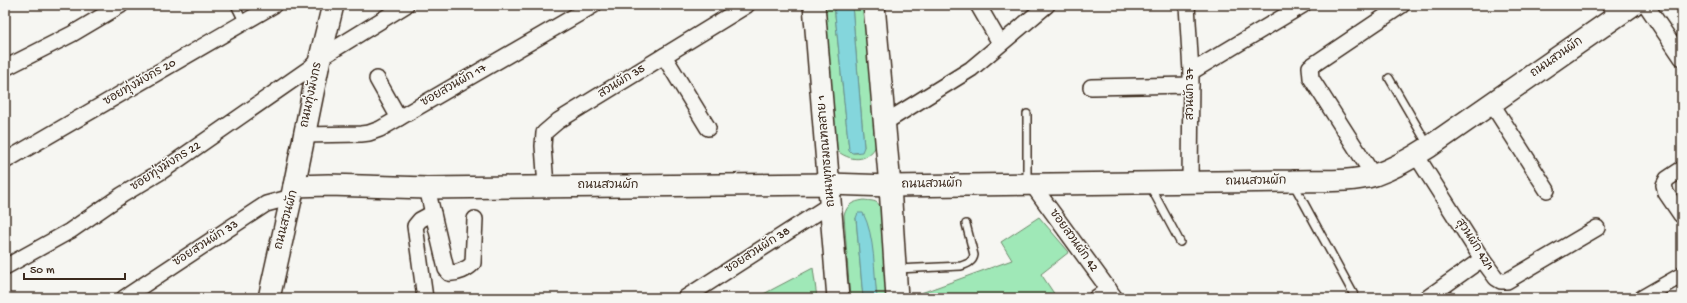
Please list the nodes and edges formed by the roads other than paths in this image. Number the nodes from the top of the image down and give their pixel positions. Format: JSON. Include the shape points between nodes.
{"nodes":[{"id":1,"x":121,"y":5,"type":"edge"},
{"id":2,"x":235,"y":5,"type":"edge"},
{"id":3,"x":274,"y":5,"type":"edge"},
{"id":4,"x":333,"y":5,"type":"edge"},
{"id":5,"x":406,"y":5,"type":"edge"},
{"id":6,"x":594,"y":5,"type":"edge"},
{"id":7,"x":747,"y":5,"type":"edge"},
{"id":8,"x":814,"y":5,"type":"edge"},
{"id":9,"x":874,"y":5,"type":"edge"},
{"id":10,"x":978,"y":5,"type":"edge"},
{"id":11,"x":1047,"y":5,"type":"edge"},
{"id":12,"x":1187,"y":5,"type":"edge"},
{"id":13,"x":1304,"y":5,"type":"edge"},
{"id":14,"x":1402,"y":5,"type":"edge"},
{"id":15,"x":1633,"y":5,"type":"edge"},
{"id":16,"x":1646,"y":5,"type":"edge"},
{"id":17,"x":1608,"y":12,"type":"edge"},
{"id":18,"x":244,"y":22,"type":"junction"},
{"id":19,"x":1000,"y":43,"type":"junction"},
{"id":20,"x":664,"y":56,"type":"junction"},
{"id":21,"x":320,"y":58,"type":"junction"},
{"id":22,"x":1682,"y":58,"type":"edge"},
{"id":23,"x":5,"y":68,"type":"edge"},
{"id":24,"x":1191,"y":78,"type":"junction"},
{"id":25,"x":1389,"y":78,"type":"dead end"},
{"id":26,"x":377,"y":79,"type":"dead end"},
{"id":27,"x":1091,"y":87,"type":"dead end"},
{"id":28,"x":1492,"y":104,"type":"junction"},
{"id":29,"x":1027,"y":114,"type":"dead end"},
{"id":30,"x":399,"y":118,"type":"junction"},
{"id":31,"x":884,"y":123,"type":"junction"},
{"id":32,"x":708,"y":128,"type":"dead end"},
{"id":33,"x":304,"y":135,"type":"junction"},
{"id":34,"x":1423,"y":151,"type":"junction"},
{"id":35,"x":5,"y":161,"type":"edge"},
{"id":36,"x":1682,"y":169,"type":"edge"},
{"id":37,"x":1373,"y":175,"type":"junction"},
{"id":38,"x":1292,"y":181,"type":"junction"},
{"id":39,"x":1148,"y":182,"type":"junction"},
{"id":40,"x":1190,"y":182,"type":"junction"},
{"id":41,"x":1029,"y":183,"type":"junction"},
{"id":42,"x":884,"y":185,"type":"junction"},
{"id":43,"x":546,"y":186,"type":"junction"},
{"id":44,"x":427,"y":188,"type":"junction"},
{"id":45,"x":834,"y":190,"type":"junction"},
{"id":46,"x":1547,"y":190,"type":"dead end"},
{"id":47,"x":293,"y":191,"type":"junction"},
{"id":48,"x":433,"y":213,"type":"junction"},
{"id":49,"x":1681,"y":215,"type":"dead end"},
{"id":50,"x":475,"y":219,"type":"dead end"},
{"id":51,"x":966,"y":224,"type":"dead end"},
{"id":52,"x":1597,"y":228,"type":"dead end"},
{"id":53,"x":1180,"y":242,"type":"dead end"},
{"id":54,"x":1482,"y":259,"type":"junction"},
{"id":55,"x":5,"y":267,"type":"edge"},
{"id":56,"x":895,"y":269,"type":"junction"},
{"id":57,"x":1682,"y":274,"type":"edge"},
{"id":58,"x":1112,"y":294,"type":"edge"},
{"id":59,"x":1354,"y":295,"type":"dead end"},
{"id":60,"x":124,"y":298,"type":"edge"},
{"id":61,"x":269,"y":298,"type":"edge"},
{"id":62,"x":424,"y":298,"type":"edge"},
{"id":63,"x":685,"y":298,"type":"edge"},
{"id":64,"x":838,"y":298,"type":"edge"},
{"id":65,"x":897,"y":298,"type":"edge"},
{"id":66,"x":1096,"y":298,"type":"edge"},
{"id":67,"x":1427,"y":298,"type":"edge"},
{"id":68,"x":1642,"y":298,"type":"edge"}],
"edges":[{"from":1,"to":23,"type":"street","via":[[72,34]]},
{"from":2,"to":18,"type":"lane"},
{"from":3,"to":18,"type":"street","name":"ซอยทุ่งมังกร 20"},
{"from":4,"to":21,"type":"street","name":"ถนนทุ่งมังกร"},
{"from":5,"to":21,"type":"street","name":"ซอยทุ่งมังกร 22"},
{"from":6,"to":30,"type":"street","name":"ซอยสวนผัก 17"},
{"from":7,"to":20,"type":"street","name":"สวนผัก 35"},
{"from":8,"to":45,"type":"street","name":"ถนนพุทธมณฑลสาย 1"},
{"from":9,"to":31,"type":"street"},
{"from":10,"to":19,"type":"street"},
{"from":11,"to":19,"type":"street"},
{"from":12,"to":24,"type":"street","name":"สวนผัก 37"},
{"from":13,"to":24,"type":"street"},
{"from":14,"to":37,"type":"street","via":[[1310,66],[1311,78]]},
{"from":15,"to":17,"type":"street","name":"ถนนสวนผัก"},
{"from":16,"to":22,"type":"street"},
{"from":17,"to":28,"type":"street","name":"ถนนสวนผัก"},
{"from":18,"to":35,"type":"street","name":"ซอยทุ่งมังกร 20"},
{"from":19,"to":31,"type":"street","via":[[971,69]]},
{"from":20,"to":32,"type":"street"},
{"from":20,"to":43,"type":"street","name":"สวนผัก 35","via":[[544,133]]},
{"from":21,"to":33,"type":"street","name":"ถนนทุ่งมังกร"},
{"from":21,"to":55,"type":"street","name":"ซอยทุ่งมังกร 22","via":[[310,68],[162,171],[70,231]]},
{"from":24,"to":27,"type":"street"},
{"from":24,"to":40,"type":"street","name":"สวนผัก 37"},
{"from":25,"to":34,"type":"lane"},
{"from":26,"to":30,"type":"street"},
{"from":28,"to":34,"type":"street","name":"ถนนสวนผัก"},
{"from":28,"to":46,"type":"street"},
{"from":29,"to":41,"type":"lane"},
{"from":30,"to":33,"type":"street","name":"ซอยสวนผัก 17","via":[[369,133]]},
{"from":31,"to":42,"type":"street"},
{"from":33,"to":47,"type":"street","name":"ถนนทุ่งมังกร"},
{"from":34,"to":37,"type":"street","name":"ถนนสวนผัก","via":[[1397,166]]},
{"from":34,"to":54,"type":"street","name":"สุวนผัก 42/1"},
{"from":36,"to":49,"type":"street","via":[[1667,179],[1664,185],[1666,193]]},
{"from":37,"to":38,"type":"street","name":"ถนนสวนผัก","via":[[1344,180]]},
{"from":38,"to":40,"type":"street","name":"ถนนสวนผัก"},
{"from":38,"to":59,"type":"lane"},
{"from":39,"to":40,"type":"street","name":"ถนนสวนผัก"},
{"from":39,"to":41,"type":"street","name":"ถนนสวนผัก"},
{"from":39,"to":53,"type":"lane"},
{"from":41,"to":42,"type":"street","name":"ถนนสวนผัก"},
{"from":41,"to":58,"type":"street","name":"ซอยสวนผัก 42"},
{"from":42,"to":45,"type":"street","name":"ถนนสวนผัก"},
{"from":42,"to":56,"type":"street"},
{"from":43,"to":44,"type":"street","name":"ถนนสวนผัก"},
{"from":43,"to":45,"type":"street","name":"ถนนสวนผัก"},
{"from":44,"to":47,"type":"street","name":"ถนนสวนผัก","via":[[329,185]]},
{"from":44,"to":48,"type":"street"},
{"from":45,"to":63,"type":"street","name":"ซอยสวนผัก 38"},
{"from":45,"to":64,"type":"street","name":"ถนนพุทธมณฑลสาย 1"},
{"from":47,"to":60,"type":"street","name":"ซอยสวนผัก 33","via":[[266,204]]},
{"from":47,"to":61,"type":"street","name":"ถนนสวนผัก"},
{"from":48,"to":50,"type":"street","via":[[446,269],[452,274],[469,268],[473,263]]},
{"from":48,"to":62,"type":"street","via":[[415,226]]},
{"from":51,"to":56,"type":"lane","via":[[974,255],[968,264]]},
{"from":52,"to":54,"type":"street","name":"สุวนผัก 42/1","via":[[1507,281],[1496,278]]},
{"from":54,"to":67,"type":"street"},
{"from":56,"to":65,"type":"street"},
{"from":57,"to":68,"type":"street"},
{"from":58,"to":66,"type":"street"}]}
